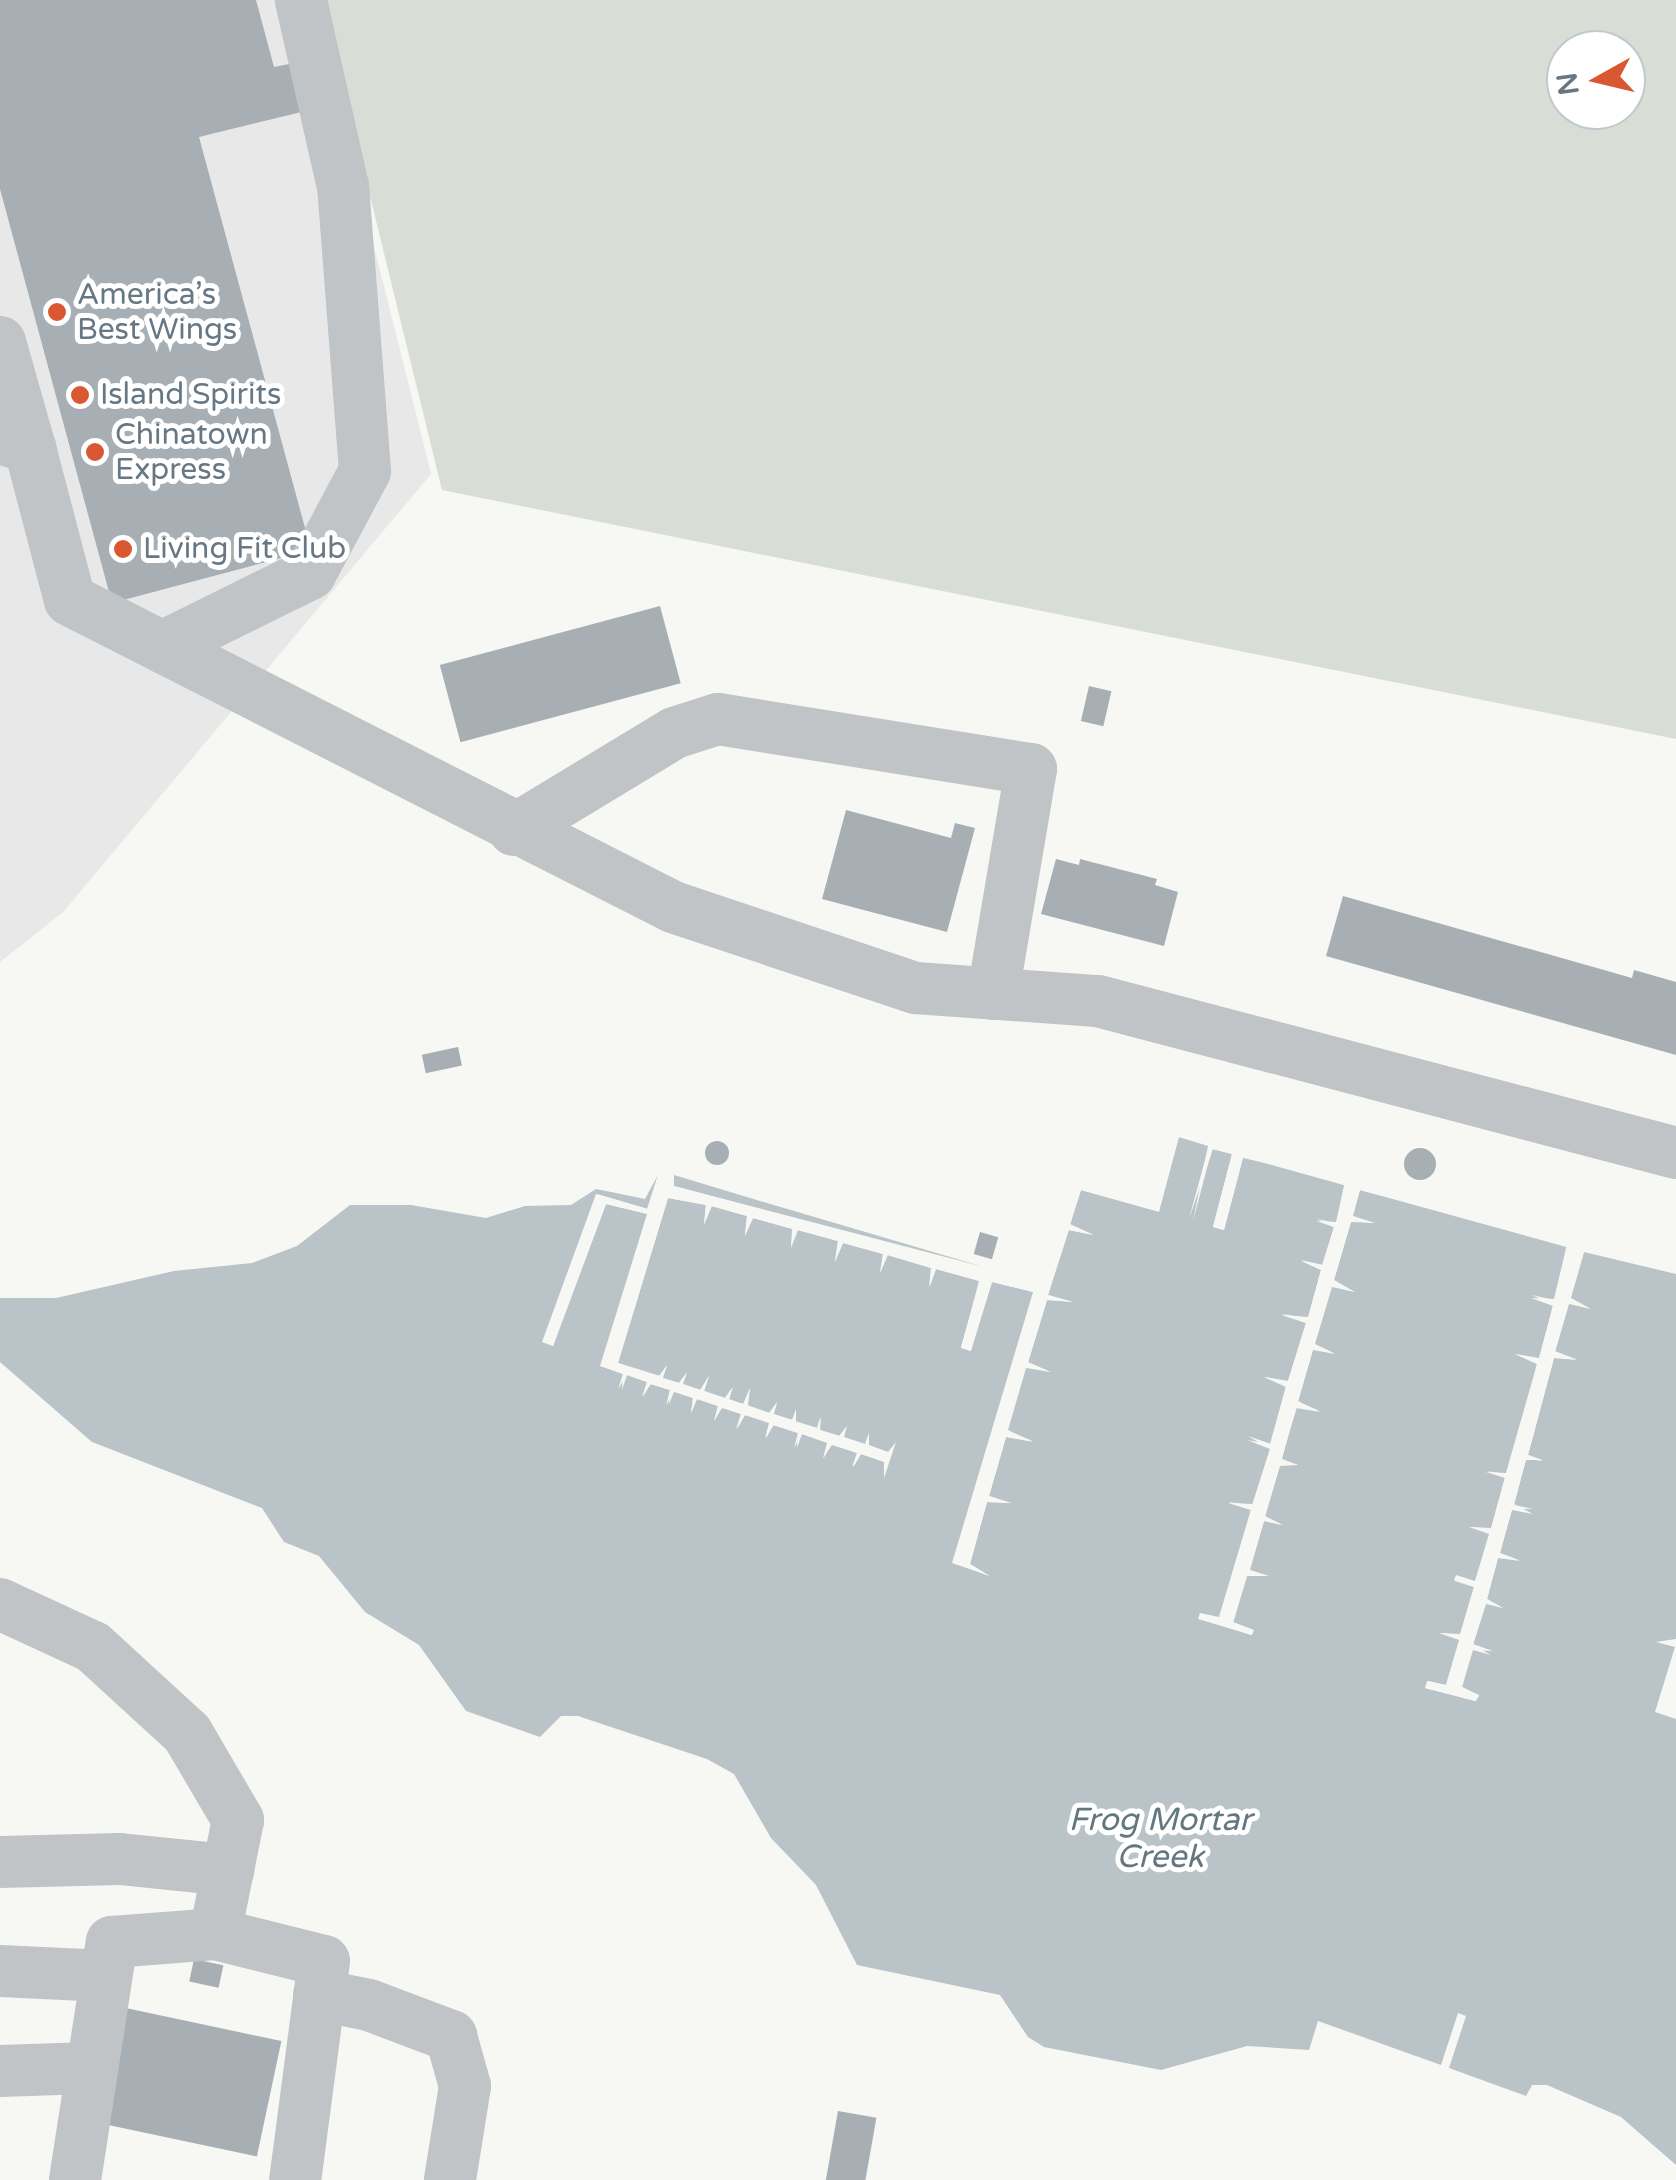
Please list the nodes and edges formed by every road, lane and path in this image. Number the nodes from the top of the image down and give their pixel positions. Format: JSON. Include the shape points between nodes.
{"nodes":[{"id":1,"x":301,"y":0,"type":"edge"},
{"id":2,"x":0,"y":342,"type":"edge"},
{"id":3,"x":15,"y":443,"type":"edge"},
{"id":4,"x":162,"y":647,"type":"junction"},
{"id":5,"x":514,"y":830,"type":"junction"},
{"id":6,"x":993,"y":994,"type":"junction"},
{"id":7,"x":1676,"y":1153,"type":"edge"},
{"id":8,"x":0,"y":1604,"type":"edge"},
{"id":9,"x":0,"y":1862,"type":"edge"},
{"id":10,"x":228,"y":1870,"type":"junction"},
{"id":11,"x":215,"y":1934,"type":"junction"},
{"id":12,"x":0,"y":1972,"type":"edge"},
{"id":13,"x":106,"y":1976,"type":"junction"},
{"id":14,"x":319,"y":1995,"type":"junction"},
{"id":15,"x":89,"y":2068,"type":"junction"},
{"id":16,"x":0,"y":2072,"type":"edge"},
{"id":17,"x":75,"y":2180,"type":"edge"},
{"id":18,"x":295,"y":2180,"type":"edge"},
{"id":19,"x":450,"y":2180,"type":"edge"}],
"edges":[{"from":1,"to":4,"type":"lane","via":[[343,186],[364,471],[310,574]]},
{"from":2,"to":3,"type":"lane"},
{"from":3,"to":4,"type":"lane","via":[[70,600]]},
{"from":4,"to":5,"type":"lane"},
{"from":5,"to":6,"type":"lane","via":[[673,907],[914,988]]},
{"from":5,"to":6,"type":"lane","via":[[674,732],[718,719],[1031,769]]},
{"from":6,"to":7,"type":"lane","via":[[1098,1001]]},
{"from":8,"to":10,"type":"lane","via":[[93,1647],[187,1733],[238,1820]]},
{"from":9,"to":10,"type":"lane","via":[[120,1859]]},
{"from":10,"to":11,"type":"lane"},
{"from":11,"to":13,"type":"lane","via":[[112,1942]]},
{"from":11,"to":14,"type":"lane","via":[[324,1961]]},
{"from":12,"to":13,"type":"lane"},
{"from":13,"to":15,"type":"lane"},
{"from":14,"to":18,"type":"lane"},
{"from":14,"to":19,"type":"lane","via":[[369,2005],[451,2036],[465,2086]]},
{"from":15,"to":16,"type":"lane"},
{"from":15,"to":17,"type":"lane"}]}
